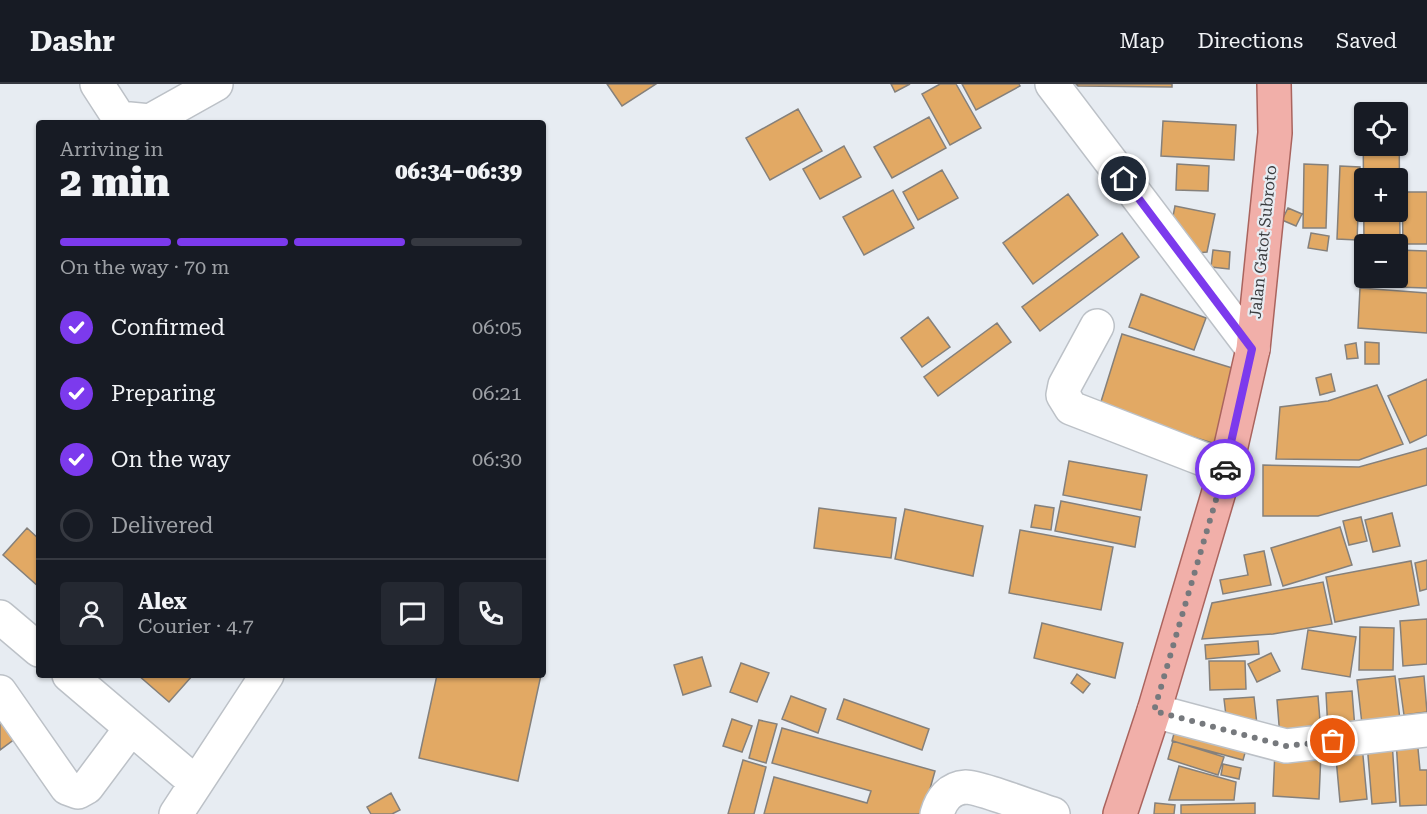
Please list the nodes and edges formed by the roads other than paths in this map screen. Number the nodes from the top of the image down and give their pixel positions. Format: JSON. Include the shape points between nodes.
{"nodes":[{"id":1,"x":97,"y":84,"type":"edge"},
{"id":2,"x":216,"y":84,"type":"edge"},
{"id":3,"x":1052,"y":84,"type":"edge"},
{"id":4,"x":1269,"y":86,"type":"edge"},
{"id":5,"x":140,"y":120,"type":"edge"},
{"id":6,"x":152,"y":120,"type":"edge"},
{"id":7,"x":1097,"y":326,"type":"dead end"},
{"id":8,"x":1252,"y":349,"type":"junction"},
{"id":9,"x":1226,"y":468,"type":"junction"},
{"id":10,"x":0,"y":617,"type":"edge"},
{"id":11,"x":36,"y":647,"type":"edge"},
{"id":12,"x":73,"y":678,"type":"edge"},
{"id":13,"x":265,"y":678,"type":"edge"},
{"id":14,"x":0,"y":692,"type":"edge"},
{"id":15,"x":1154,"y":711,"type":"junction"},
{"id":16,"x":131,"y":728,"type":"junction"},
{"id":17,"x":1427,"y":730,"type":"edge"},
{"id":18,"x":196,"y":783,"type":"junction"},
{"id":19,"x":176,"y":814,"type":"edge"},
{"id":20,"x":937,"y":814,"type":"edge"},
{"id":21,"x":1053,"y":814,"type":"edge"},
{"id":22,"x":1120,"y":814,"type":"edge"}],
"edges":[{"from":1,"to":5,"type":"street","via":[[119,118]]},
{"from":2,"to":6,"type":"street"},
{"from":3,"to":8,"type":"street"},
{"from":4,"to":8,"type":"main road","name":"Jalan Gatot Subroto","via":[[1275,133]]},
{"from":7,"to":9,"type":"street","via":[[1065,385],[1063,395],[1071,408]]},
{"from":8,"to":9,"type":"main road","name":"Jalan Gatot Subroto"},
{"from":9,"to":15,"type":"main road","name":"Jalan Gatot Subroto"},
{"from":10,"to":11,"type":"street"},
{"from":12,"to":16,"type":"street"},
{"from":13,"to":18,"type":"street"},
{"from":14,"to":16,"type":"street","via":[[67,788],[78,792],[87,787]]},
{"from":15,"to":17,"type":"street","via":[[1286,746]]},
{"from":15,"to":22,"type":"main road","name":"Jalan Gatot Subroto"},
{"from":16,"to":18,"type":"street"},
{"from":18,"to":19,"type":"street"},
{"from":20,"to":21,"type":"street","via":[[940,802],[950,792],[967,787]]}]}
